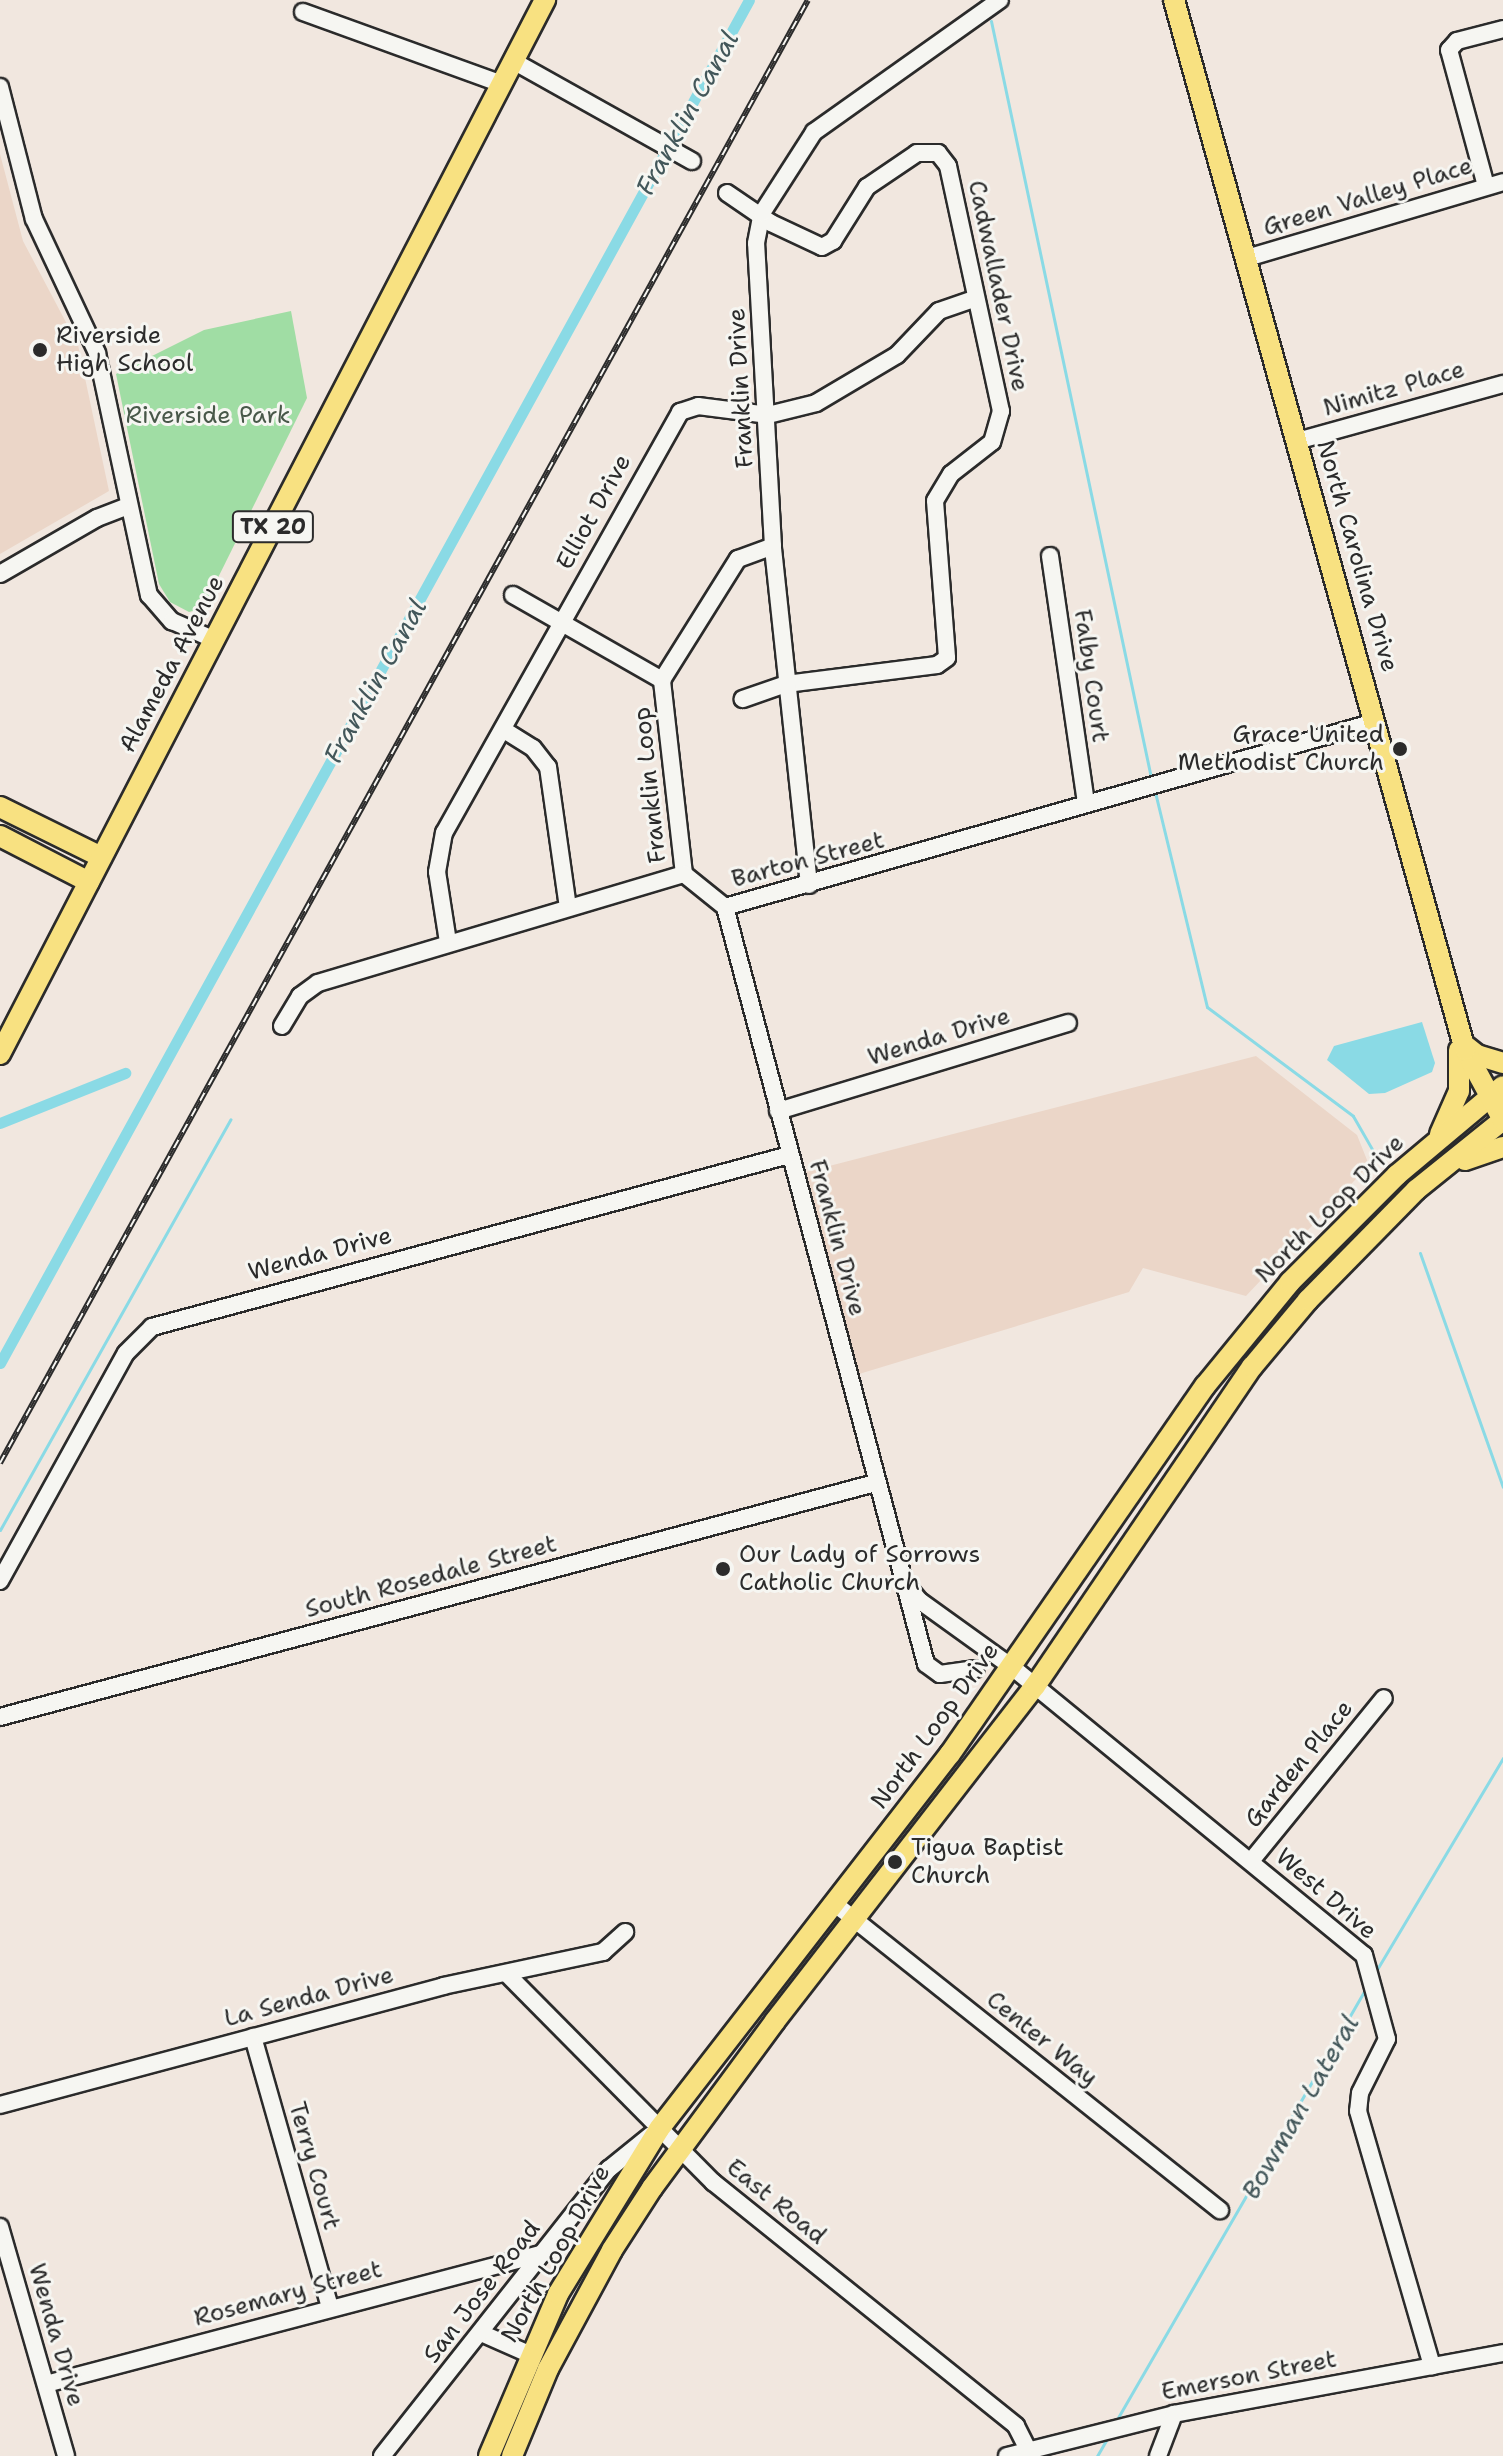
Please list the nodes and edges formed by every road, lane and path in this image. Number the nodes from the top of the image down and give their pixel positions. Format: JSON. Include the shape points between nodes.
{"nodes":[{"id":1,"x":545,"y":0,"type":"edge"},
{"id":2,"x":1000,"y":0,"type":"edge"},
{"id":3,"x":1174,"y":0,"type":"edge"},
{"id":4,"x":303,"y":12,"type":"dead end"},
{"id":5,"x":1503,"y":29,"type":"edge"},
{"id":6,"x":513,"y":61,"type":"junction"},
{"id":7,"x":502,"y":84,"type":"junction"},
{"id":8,"x":0,"y":87,"type":"edge"},
{"id":9,"x":686,"y":157,"type":"dead end"},
{"id":10,"x":1495,"y":184,"type":"edge"},
{"id":11,"x":727,"y":193,"type":"dead end"},
{"id":12,"x":762,"y":213,"type":"junction"},
{"id":13,"x":1247,"y":258,"type":"junction"},
{"id":14,"x":976,"y":298,"type":"junction"},
{"id":15,"x":1503,"y":384,"type":"edge"},
{"id":16,"x":768,"y":415,"type":"junction"},
{"id":17,"x":1297,"y":441,"type":"junction"},
{"id":18,"x":129,"y":506,"type":"junction"},
{"id":19,"x":773,"y":546,"type":"junction"},
{"id":20,"x":1050,"y":556,"type":"dead end"},
{"id":21,"x":0,"y":574,"type":"edge"},
{"id":22,"x":513,"y":595,"type":"dead end"},
{"id":23,"x":562,"y":622,"type":"junction"},
{"id":24,"x":215,"y":640,"type":"junction"},
{"id":25,"x":662,"y":680,"type":"junction"},
{"id":26,"x":786,"y":684,"type":"junction"},
{"id":27,"x":743,"y":699,"type":"dead end"},
{"id":28,"x":1375,"y":722,"type":"junction"},
{"id":29,"x":504,"y":730,"type":"junction"},
{"id":30,"x":1086,"y":802,"type":"junction"},
{"id":31,"x":0,"y":807,"type":"edge"},
{"id":32,"x":0,"y":836,"type":"edge"},
{"id":33,"x":101,"y":857,"type":"junction"},
{"id":34,"x":684,"y":874,"type":"junction"},
{"id":35,"x":89,"y":882,"type":"junction"},
{"id":36,"x":809,"y":885,"type":"junction"},
{"id":37,"x":568,"y":907,"type":"junction"},
{"id":38,"x":725,"y":907,"type":"junction"},
{"id":39,"x":448,"y":942,"type":"junction"},
{"id":40,"x":1068,"y":1023,"type":"dead end"},
{"id":41,"x":282,"y":1026,"type":"dead end"},
{"id":42,"x":1461,"y":1037,"type":"junction"},
{"id":43,"x":0,"y":1054,"type":"edge"},
{"id":44,"x":1503,"y":1063,"type":"edge"},
{"id":45,"x":1495,"y":1092,"type":"edge"},
{"id":46,"x":778,"y":1111,"type":"junction"},
{"id":47,"x":1503,"y":1120,"type":"edge"},
{"id":48,"x":1433,"y":1144,"type":"junction"},
{"id":49,"x":1503,"y":1147,"type":"edge"},
{"id":50,"x":789,"y":1155,"type":"junction"},
{"id":51,"x":1440,"y":1171,"type":"junction"},
{"id":52,"x":1290,"y":1282,"type":"junction"},
{"id":53,"x":1308,"y":1300,"type":"junction"},
{"id":54,"x":875,"y":1483,"type":"junction"},
{"id":55,"x":0,"y":1581,"type":"edge"},
{"id":56,"x":903,"y":1581,"type":"junction"},
{"id":57,"x":1012,"y":1667,"type":"junction"},
{"id":58,"x":976,"y":1669,"type":"dead end"},
{"id":59,"x":1035,"y":1686,"type":"junction"},
{"id":60,"x":1384,"y":1698,"type":"dead end"},
{"id":61,"x":0,"y":1717,"type":"edge"},
{"id":62,"x":1251,"y":1861,"type":"junction"},
{"id":63,"x":835,"y":1904,"type":"junction"},
{"id":64,"x":855,"y":1921,"type":"junction"},
{"id":65,"x":625,"y":1932,"type":"dead end"},
{"id":66,"x":507,"y":1974,"type":"junction"},
{"id":67,"x":253,"y":2037,"type":"junction"},
{"id":68,"x":0,"y":2105,"type":"edge"},
{"id":69,"x":659,"y":2129,"type":"junction"},
{"id":70,"x":680,"y":2151,"type":"junction"},
{"id":71,"x":1220,"y":2210,"type":"dead end"},
{"id":72,"x":0,"y":2227,"type":"edge"},
{"id":73,"x":544,"y":2253,"type":"junction"},
{"id":74,"x":330,"y":2307,"type":"junction"},
{"id":75,"x":481,"y":2333,"type":"junction"},
{"id":76,"x":1503,"y":2353,"type":"edge"},
{"id":77,"x":529,"y":2354,"type":"junction"},
{"id":78,"x":1432,"y":2366,"type":"junction"},
{"id":79,"x":46,"y":2384,"type":"junction"},
{"id":80,"x":1174,"y":2414,"type":"junction"},
{"id":81,"x":1028,"y":2450,"type":"junction"},
{"id":82,"x":66,"y":2456,"type":"edge"},
{"id":83,"x":382,"y":2456,"type":"edge"},
{"id":84,"x":489,"y":2456,"type":"edge"},
{"id":85,"x":512,"y":2456,"type":"edge"},
{"id":86,"x":1007,"y":2456,"type":"edge"},
{"id":87,"x":1158,"y":2456,"type":"edge"}],
"edges":[{"from":1,"to":6,"type":"main road","name":"Alameda Avenue","number":"TX 20"},
{"from":2,"to":12,"type":"street","name":"Franklin Drive","via":[[814,132]]},
{"from":3,"to":13,"type":"main road","name":"North Carolina Drive"},
{"from":4,"to":7,"type":"street"},
{"from":5,"to":10,"type":"street","via":[[1457,41],[1449,50]]},
{"from":6,"to":7,"type":"main road","name":"Alameda Avenue","number":"TX 20"},
{"from":6,"to":9,"type":"street"},
{"from":7,"to":24,"type":"main road","name":"Alameda Avenue","number":"TX 20"},
{"from":8,"to":18,"type":"street","via":[[34,219],[97,353]]},
{"from":10,"to":13,"type":"street","name":"Green Valley Place"},
{"from":11,"to":12,"type":"street","name":"Cadwallader Drive"},
{"from":12,"to":14,"type":"street","name":"Cadwallader Drive","via":[[804,241],[828,245],[867,187],[917,153],[938,153],[948,166]]},
{"from":12,"to":16,"type":"street","name":"Franklin Drive","via":[[756,243]]},
{"from":13,"to":17,"type":"main road","name":"North Carolina Drive"},
{"from":14,"to":16,"type":"street","name":"Elliot Drive","via":[[939,311],[897,355],[816,403]]},
{"from":14,"to":26,"type":"street","name":"Cadwallader Drive","via":[[1001,418],[992,442],[951,474],[935,501],[947,658],[937,665]]},
{"from":15,"to":17,"type":"street","name":"Nimitz Place"},
{"from":16,"to":19,"type":"street","name":"Franklin Drive"},
{"from":16,"to":23,"type":"street","name":"Elliot Drive","via":[[698,406],[680,412]]},
{"from":17,"to":28,"type":"main road","name":"North Carolina Drive"},
{"from":18,"to":21,"type":"street","via":[[97,518]]},
{"from":18,"to":24,"type":"street","via":[[155,607],[172,621]]},
{"from":19,"to":25,"type":"street","name":"Franklin Loop","via":[[738,559]]},
{"from":19,"to":26,"type":"street","name":"Franklin Drive"},
{"from":20,"to":30,"type":"street","name":"Falby Court"},
{"from":22,"to":23,"type":"street"},
{"from":23,"to":25,"type":"street"},
{"from":23,"to":29,"type":"street","name":"Elliot Drive"},
{"from":24,"to":33,"type":"main road","name":"Alameda Avenue","number":"TX 20"},
{"from":25,"to":34,"type":"street","name":"Franklin Loop"},
{"from":26,"to":27,"type":"street","name":"Cadwallader Drive"},
{"from":26,"to":36,"type":"street","name":"Franklin Drive"},
{"from":28,"to":30,"type":"street","name":"Barton Street"},
{"from":28,"to":42,"type":"main road","name":"North Carolina Drive"},
{"from":29,"to":37,"type":"street","via":[[533,748],[548,767]]},
{"from":29,"to":39,"type":"street","name":"Elliot Drive","via":[[440,843],[437,872]]},
{"from":30,"to":36,"type":"street","name":"Barton Street"},
{"from":31,"to":33,"type":"main road"},
{"from":32,"to":35,"type":"main road"},
{"from":33,"to":35,"type":"main road","name":"Alameda Avenue","number":"TX 20"},
{"from":34,"to":37,"type":"street"},
{"from":34,"to":38,"type":"street","name":"Barton Street"},
{"from":35,"to":43,"type":"main road","name":"Alameda Avenue","number":"TX 20"},
{"from":36,"to":38,"type":"street","name":"Barton Street"},
{"from":37,"to":39,"type":"street"},
{"from":38,"to":46,"type":"street","name":"Franklin Drive"},
{"from":39,"to":41,"type":"street","via":[[318,983],[300,996]]},
{"from":40,"to":46,"type":"street","name":"Wenda Drive"},
{"from":42,"to":44,"type":"main road","via":[[1477,1055]]},
{"from":42,"to":45,"type":"main road","name":"North Carolina Drive"},
{"from":42,"to":48,"type":"main road","via":[[1459,1091]]},
{"from":45,"to":47,"type":"main road","name":"North Carolina Drive"},
{"from":45,"to":48,"type":"main road","name":"North Loop Drive"},
{"from":46,"to":50,"type":"street","name":"Franklin Drive"},
{"from":47,"to":51,"type":"main road","name":"North Loop Drive"},
{"from":48,"to":52,"type":"main road","name":"North Loop Drive"},
{"from":49,"to":51,"type":"main road"},
{"from":50,"to":54,"type":"street","name":"Franklin Drive"},
{"from":50,"to":55,"type":"street","name":"Wenda Drive","via":[[152,1327],[126,1353]]},
{"from":51,"to":53,"type":"main road","name":"North Loop Drive"},
{"from":52,"to":53,"type":"main road"},
{"from":52,"to":57,"type":"main road","name":"North Loop Drive","via":[[1142,1473]]},
{"from":53,"to":59,"type":"main road","name":"North Loop Drive","via":[[1252,1367]]},
{"from":54,"to":56,"type":"street","name":"Franklin Drive"},
{"from":54,"to":61,"type":"street","name":"South Rosedale Street"},
{"from":56,"to":57,"type":"street","name":"Franklin Drive","via":[[920,1601]]},
{"from":56,"to":58,"type":"street","name":"Franklin Drive","via":[[929,1668],[947,1675]]},
{"from":57,"to":59,"type":"street","name":"Franklin Drive"},
{"from":57,"to":63,"type":"main road","name":"North Loop Drive"},
{"from":59,"to":62,"type":"street","name":"West Drive"},
{"from":59,"to":64,"type":"main road","name":"North Loop Drive"},
{"from":60,"to":62,"type":"street","name":"Garden Place"},
{"from":62,"to":78,"type":"street","name":"West Drive","via":[[1356,1946],[1370,1968],[1385,2048],[1360,2093],[1358,2111]]},
{"from":63,"to":64,"type":"street","name":"Center Way"},
{"from":63,"to":69,"type":"main road","name":"North Loop Drive"},
{"from":64,"to":70,"type":"main road","name":"North Loop Drive"},
{"from":64,"to":71,"type":"street","name":"Center Way"},
{"from":65,"to":66,"type":"street","name":"La Senda Drive","via":[[607,1951]]},
{"from":66,"to":67,"type":"street","name":"La Senda Drive"},
{"from":66,"to":69,"type":"street","name":"East Road"},
{"from":67,"to":68,"type":"street","name":"La Senda Drive"},
{"from":67,"to":74,"type":"street","name":"Terry Court"},
{"from":69,"to":70,"type":"street","name":"East Road"},
{"from":69,"to":73,"type":"street","name":"San Jose Road","via":[[609,2169]]},
{"from":69,"to":77,"type":"main road","name":"North Loop Drive","via":[[597,2223]]},
{"from":70,"to":81,"type":"street","name":"East Road","via":[[1016,2426]]},
{"from":70,"to":85,"type":"main road","name":"North Loop Drive","via":[[612,2250],[548,2369]]},
{"from":72,"to":79,"type":"street","name":"Wenda Drive"},
{"from":73,"to":74,"type":"street","name":"Rosemary Street"},
{"from":73,"to":75,"type":"street","name":"San Jose Road"},
{"from":74,"to":79,"type":"street","name":"Rosemary Street"},
{"from":75,"to":77,"type":"street"},
{"from":75,"to":83,"type":"street","name":"San Jose Road"},
{"from":76,"to":78,"type":"street","name":"Emerson Street"},
{"from":77,"to":84,"type":"main road","name":"North Loop Drive"},
{"from":78,"to":80,"type":"street","name":"Emerson Street"},
{"from":79,"to":82,"type":"street","name":"Wenda Drive"},
{"from":80,"to":81,"type":"street","name":"Emerson Street"},
{"from":80,"to":87,"type":"street"},
{"from":81,"to":86,"type":"street","name":"Emerson Street"}]}
